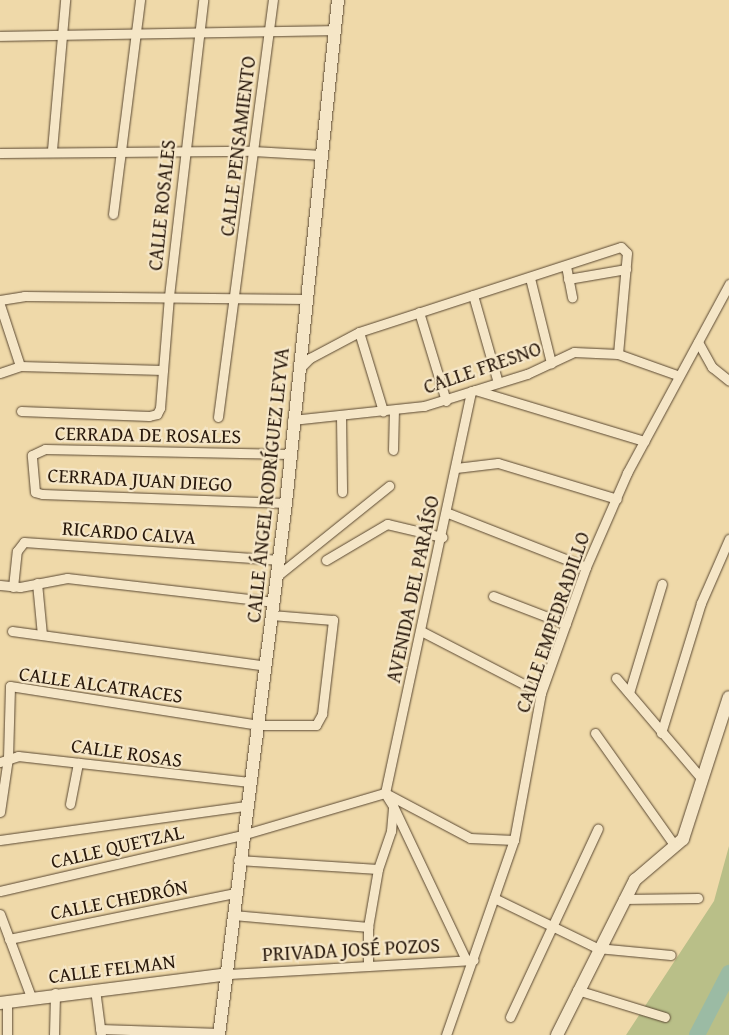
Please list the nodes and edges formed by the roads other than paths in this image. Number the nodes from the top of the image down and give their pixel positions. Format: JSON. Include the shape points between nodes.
{"nodes":[{"id":1,"x":65,"y":0,"type":"edge"},
{"id":2,"x":140,"y":0,"type":"edge"},
{"id":3,"x":203,"y":0,"type":"edge"},
{"id":4,"x":273,"y":0,"type":"edge"},
{"id":5,"x":338,"y":0,"type":"edge"},
{"id":6,"x":335,"y":30,"type":"junction"},
{"id":7,"x":270,"y":31,"type":"junction"},
{"id":8,"x":200,"y":33,"type":"junction"},
{"id":9,"x":136,"y":34,"type":"junction"},
{"id":10,"x":59,"y":35,"type":"junction"},
{"id":11,"x":0,"y":36,"type":"edge"},
{"id":12,"x":52,"y":150,"type":"junction"},
{"id":13,"x":120,"y":151,"type":"junction"},
{"id":14,"x":184,"y":151,"type":"junction"},
{"id":15,"x":253,"y":151,"type":"junction"},
{"id":16,"x":0,"y":153,"type":"edge"},
{"id":17,"x":322,"y":154,"type":"junction"},
{"id":18,"x":113,"y":214,"type":"dead end"},
{"id":19,"x":566,"y":266,"type":"junction"},
{"id":20,"x":626,"y":269,"type":"junction"},
{"id":21,"x":530,"y":278,"type":"junction"},
{"id":22,"x":568,"y":279,"type":"junction"},
{"id":23,"x":729,"y":284,"type":"edge"},
{"id":24,"x":473,"y":295,"type":"junction"},
{"id":25,"x":169,"y":296,"type":"junction"},
{"id":26,"x":236,"y":297,"type":"junction"},
{"id":27,"x":572,"y":298,"type":"dead end"},
{"id":28,"x":306,"y":299,"type":"junction"},
{"id":29,"x":0,"y":300,"type":"edge"},
{"id":30,"x":0,"y":305,"type":"edge"},
{"id":31,"x":419,"y":312,"type":"junction"},
{"id":32,"x":358,"y":332,"type":"junction"},
{"id":33,"x":698,"y":342,"type":"junction"},
{"id":34,"x":618,"y":354,"type":"junction"},
{"id":35,"x":551,"y":363,"type":"junction"},
{"id":36,"x":20,"y":366,"type":"junction"},
{"id":37,"x":299,"y":369,"type":"junction"},
{"id":38,"x":163,"y":370,"type":"junction"},
{"id":39,"x":0,"y":373,"type":"edge"},
{"id":40,"x":677,"y":375,"type":"junction"},
{"id":41,"x":729,"y":381,"type":"edge"},
{"id":42,"x":498,"y":383,"type":"junction"},
{"id":43,"x":473,"y":390,"type":"junction"},
{"id":44,"x":446,"y":400,"type":"junction"},
{"id":45,"x":394,"y":410,"type":"junction"},
{"id":46,"x":20,"y":411,"type":"dead end"},
{"id":47,"x":383,"y":411,"type":"junction"},
{"id":48,"x":341,"y":416,"type":"junction"},
{"id":49,"x":218,"y":417,"type":"dead end"},
{"id":50,"x":292,"y":420,"type":"junction"},
{"id":51,"x":644,"y":441,"type":"junction"},
{"id":52,"x":36,"y":450,"type":"joint"},
{"id":53,"x":393,"y":450,"type":"dead end"},
{"id":54,"x":289,"y":454,"type":"junction"},
{"id":55,"x":456,"y":468,"type":"junction"},
{"id":56,"x":389,"y":486,"type":"dead end"},
{"id":57,"x":342,"y":492,"type":"dead end"},
{"id":58,"x":617,"y":499,"type":"junction"},
{"id":59,"x":286,"y":503,"type":"junction"},
{"id":60,"x":448,"y":513,"type":"junction"},
{"id":61,"x":442,"y":537,"type":"junction"},
{"id":62,"x":729,"y":539,"type":"edge"},
{"id":63,"x":719,"y":556,"type":"junction"},
{"id":64,"x":729,"y":559,"type":"edge"},
{"id":65,"x":280,"y":560,"type":"junction"},
{"id":66,"x":326,"y":560,"type":"dead end"},
{"id":67,"x":586,"y":567,"type":"junction"},
{"id":68,"x":277,"y":576,"type":"junction"},
{"id":69,"x":37,"y":583,"type":"junction"},
{"id":70,"x":662,"y":584,"type":"dead end"},
{"id":71,"x":0,"y":585,"type":"edge"},
{"id":72,"x":14,"y":587,"type":"junction"},
{"id":73,"x":493,"y":596,"type":"dead end"},
{"id":74,"x":273,"y":602,"type":"junction"},
{"id":75,"x":271,"y":615,"type":"junction"},
{"id":76,"x":566,"y":624,"type":"junction"},
{"id":77,"x":12,"y":631,"type":"dead end"},
{"id":78,"x":421,"y":631,"type":"junction"},
{"id":79,"x":42,"y":635,"type":"junction"},
{"id":80,"x":266,"y":666,"type":"junction"},
{"id":81,"x":616,"y":678,"type":"dead end"},
{"id":82,"x":541,"y":693,"type":"junction"},
{"id":83,"x":629,"y":693,"type":"junction"},
{"id":84,"x":729,"y":697,"type":"edge"},
{"id":85,"x":259,"y":725,"type":"junction"},
{"id":86,"x":595,"y":733,"type":"dead end"},
{"id":87,"x":661,"y":733,"type":"junction"},
{"id":88,"x":4,"y":760,"type":"edge"},
{"id":89,"x":78,"y":763,"type":"junction"},
{"id":90,"x":701,"y":778,"type":"junction"},
{"id":91,"x":250,"y":782,"type":"junction"},
{"id":92,"x":384,"y":793,"type":"junction"},
{"id":93,"x":70,"y":804,"type":"dead end"},
{"id":94,"x":246,"y":806,"type":"junction"},
{"id":95,"x":393,"y":806,"type":"junction"},
{"id":96,"x":0,"y":812,"type":"edge"},
{"id":97,"x":598,"y":828,"type":"dead end"},
{"id":98,"x":242,"y":836,"type":"junction"},
{"id":99,"x":0,"y":840,"type":"edge"},
{"id":100,"x":514,"y":840,"type":"junction"},
{"id":101,"x":676,"y":846,"type":"junction"},
{"id":102,"x":238,"y":860,"type":"junction"},
{"id":103,"x":378,"y":869,"type":"junction"},
{"id":104,"x":0,"y":891,"type":"edge"},
{"id":105,"x":235,"y":893,"type":"junction"},
{"id":106,"x":494,"y":898,"type":"junction"},
{"id":107,"x":698,"y":898,"type":"dead end"},
{"id":108,"x":623,"y":899,"type":"junction"},
{"id":109,"x":0,"y":914,"type":"edge"},
{"id":110,"x":233,"y":915,"type":"junction"},
{"id":111,"x":552,"y":926,"type":"junction"},
{"id":112,"x":368,"y":927,"type":"junction"},
{"id":113,"x":10,"y":939,"type":"junction"},
{"id":114,"x":597,"y":948,"type":"junction"},
{"id":115,"x":671,"y":956,"type":"dead end"},
{"id":116,"x":470,"y":960,"type":"junction"},
{"id":117,"x":368,"y":966,"type":"junction"},
{"id":118,"x":229,"y":974,"type":"junction"},
{"id":119,"x":96,"y":989,"type":"junction"},
{"id":120,"x":577,"y":990,"type":"junction"},
{"id":121,"x":55,"y":993,"type":"junction"},
{"id":122,"x":31,"y":997,"type":"junction"},
{"id":123,"x":3,"y":1002,"type":"edge"},
{"id":124,"x":665,"y":1016,"type":"dead end"},
{"id":125,"x":510,"y":1017,"type":"dead end"},
{"id":126,"x":100,"y":1032,"type":"edge"},
{"id":127,"x":220,"y":1034,"type":"edge"},
{"id":128,"x":7,"y":1035,"type":"edge"},
{"id":129,"x":54,"y":1035,"type":"edge"},
{"id":130,"x":446,"y":1035,"type":"edge"},
{"id":131,"x":557,"y":1035,"type":"edge"}],
"edges":[{"from":1,"to":10,"type":"street"},
{"from":2,"to":9,"type":"street"},
{"from":3,"to":8,"type":"street","name":"CALLE ROSALES"},
{"from":4,"to":7,"type":"street","name":"CALLE PENSAMIENTO"},
{"from":5,"to":6,"type":"street","name":"CALLE ÁNGEL RODRÍGUEZ LEYVA"},
{"from":6,"to":7,"type":"street"},
{"from":6,"to":17,"type":"street","name":"CALLE ÁNGEL RODRÍGUEZ LEYVA"},
{"from":7,"to":8,"type":"street"},
{"from":7,"to":15,"type":"street","name":"CALLE PENSAMIENTO"},
{"from":8,"to":9,"type":"street"},
{"from":8,"to":14,"type":"street","name":"CALLE ROSALES"},
{"from":9,"to":10,"type":"street"},
{"from":9,"to":13,"type":"street"},
{"from":10,"to":11,"type":"street"},
{"from":10,"to":12,"type":"street"},
{"from":12,"to":13,"type":"street"},
{"from":12,"to":16,"type":"street"},
{"from":13,"to":14,"type":"street"},
{"from":13,"to":18,"type":"street"},
{"from":14,"to":15,"type":"street"},
{"from":14,"to":25,"type":"street","name":"CALLE ROSALES"},
{"from":15,"to":17,"type":"street"},
{"from":15,"to":26,"type":"street","name":"CALLE PENSAMIENTO"},
{"from":17,"to":28,"type":"street","name":"CALLE ÁNGEL RODRÍGUEZ LEYVA"},
{"from":19,"to":20,"type":"street","via":[[621,247],[627,253]]},
{"from":19,"to":21,"type":"street"},
{"from":19,"to":22,"type":"street"},
{"from":20,"to":22,"type":"street"},
{"from":20,"to":34,"type":"street"},
{"from":21,"to":24,"type":"street"},
{"from":21,"to":35,"type":"street"},
{"from":22,"to":27,"type":"street"},
{"from":23,"to":33,"type":"street","name":"CALLE EMPEDRADILLO"},
{"from":24,"to":31,"type":"street"},
{"from":24,"to":42,"type":"street"},
{"from":25,"to":26,"type":"street"},
{"from":25,"to":29,"type":"street","via":[[24,296]]},
{"from":25,"to":38,"type":"street","name":"CALLE ROSALES"},
{"from":26,"to":28,"type":"street"},
{"from":26,"to":49,"type":"street","name":"CALLE PENSAMIENTO"},
{"from":28,"to":37,"type":"street","name":"CALLE ÁNGEL RODRÍGUEZ LEYVA"},
{"from":30,"to":36,"type":"street"},
{"from":31,"to":32,"type":"street"},
{"from":31,"to":44,"type":"street"},
{"from":32,"to":37,"type":"street","via":[[310,358]]},
{"from":32,"to":47,"type":"street"},
{"from":33,"to":40,"type":"street","name":"CALLE EMPEDRADILLO"},
{"from":33,"to":41,"type":"street","via":[[712,366]]},
{"from":34,"to":35,"type":"street","name":"CALLE FRESNO","via":[[574,352]]},
{"from":34,"to":40,"type":"street","name":"CALLE FRESNO"},
{"from":35,"to":42,"type":"street","name":"CALLE FRESNO"},
{"from":36,"to":38,"type":"street"},
{"from":36,"to":39,"type":"street"},
{"from":37,"to":50,"type":"street","name":"CALLE ÁNGEL RODRÍGUEZ LEYVA"},
{"from":38,"to":46,"type":"street","name":"CALLE ROSALES","via":[[157,414]]},
{"from":40,"to":51,"type":"street","name":"CALLE EMPEDRADILLO"},
{"from":42,"to":43,"type":"street","name":"CALLE FRESNO"},
{"from":43,"to":44,"type":"street","name":"CALLE FRESNO"},
{"from":43,"to":51,"type":"street"},
{"from":43,"to":55,"type":"street","name":"AVENIDA DEL PARAÍSO"},
{"from":44,"to":45,"type":"street","name":"CALLE FRESNO"},
{"from":45,"to":47,"type":"street","name":"CALLE FRESNO"},
{"from":45,"to":53,"type":"street"},
{"from":47,"to":48,"type":"street","name":"CALLE FRESNO"},
{"from":48,"to":50,"type":"street","name":"CALLE FRESNO"},
{"from":48,"to":57,"type":"street"},
{"from":50,"to":54,"type":"street","name":"CALLE ÁNGEL RODRÍGUEZ LEYVA"},
{"from":51,"to":58,"type":"street","name":"CALLE EMPEDRADILLO"},
{"from":52,"to":54,"type":"street","name":"CERRADA DE ROSALES"},
{"from":52,"to":59,"type":"street","name":"CERRADA JUAN DIEGO","via":[[32,456],[33,486],[42,494]]},
{"from":54,"to":59,"type":"street","name":"CALLE ÁNGEL RODRÍGUEZ LEYVA"},
{"from":55,"to":58,"type":"street","via":[[498,464]]},
{"from":55,"to":60,"type":"street","name":"AVENIDA DEL PARAÍSO"},
{"from":56,"to":68,"type":"street"},
{"from":58,"to":67,"type":"street","name":"CALLE EMPEDRADILLO"},
{"from":59,"to":65,"type":"street","name":"CALLE ÁNGEL RODRÍGUEZ LEYVA"},
{"from":60,"to":61,"type":"street","name":"AVENIDA DEL PARAÍSO"},
{"from":60,"to":67,"type":"street"},
{"from":61,"to":66,"type":"street","via":[[387,524]]},
{"from":61,"to":78,"type":"street","name":"AVENIDA DEL PARAÍSO"},
{"from":62,"to":63,"type":"street"},
{"from":63,"to":64,"type":"street"},
{"from":63,"to":87,"type":"street"},
{"from":65,"to":68,"type":"street","name":"CALLE ÁNGEL RODRÍGUEZ LEYVA"},
{"from":65,"to":72,"type":"street","name":"RICARDO CALVA","via":[[24,542],[17,551]]},
{"from":67,"to":76,"type":"street","name":"CALLE EMPEDRADILLO"},
{"from":68,"to":74,"type":"street","name":"CALLE ÁNGEL RODRÍGUEZ LEYVA"},
{"from":69,"to":72,"type":"street"},
{"from":69,"to":74,"type":"street","via":[[68,578]]},
{"from":69,"to":79,"type":"street"},
{"from":70,"to":83,"type":"street"},
{"from":71,"to":72,"type":"street"},
{"from":73,"to":76,"type":"street"},
{"from":74,"to":75,"type":"street","name":"CALLE ÁNGEL RODRÍGUEZ LEYVA"},
{"from":75,"to":80,"type":"street","name":"CALLE ÁNGEL RODRÍGUEZ LEYVA"},
{"from":75,"to":85,"type":"street","via":[[333,620],[322,714],[316,724]]},
{"from":76,"to":82,"type":"street","name":"CALLE EMPEDRADILLO"},
{"from":77,"to":79,"type":"street"},
{"from":78,"to":82,"type":"street"},
{"from":78,"to":92,"type":"street","name":"AVENIDA DEL PARAÍSO"},
{"from":79,"to":80,"type":"street"},
{"from":80,"to":85,"type":"street","name":"CALLE ÁNGEL RODRÍGUEZ LEYVA"},
{"from":81,"to":83,"type":"street"},
{"from":82,"to":100,"type":"street","name":"CALLE EMPEDRADILLO"},
{"from":83,"to":87,"type":"street"},
{"from":84,"to":90,"type":"street"},
{"from":85,"to":88,"type":"street","name":"CALLE ALCATRACES","via":[[10,686]]},
{"from":85,"to":91,"type":"street","name":"CALLE ÁNGEL RODRÍGUEZ LEYVA"},
{"from":86,"to":101,"type":"street"},
{"from":87,"to":90,"type":"street"},
{"from":88,"to":89,"type":"street","name":"CALLE ROSAS"},
{"from":88,"to":96,"type":"street","via":[[5,794]]},
{"from":89,"to":91,"type":"street","name":"CALLE ROSAS"},
{"from":89,"to":93,"type":"street"},
{"from":90,"to":101,"type":"street","via":[[683,839]]},
{"from":91,"to":94,"type":"street","name":"CALLE ÁNGEL RODRÍGUEZ LEYVA"},
{"from":92,"to":95,"type":"street"},
{"from":92,"to":98,"type":"street","name":"CALLE QUETZAL"},
{"from":92,"to":100,"type":"street","via":[[470,838]]},
{"from":94,"to":98,"type":"street","name":"CALLE ÁNGEL RODRÍGUEZ LEYVA"},
{"from":94,"to":99,"type":"street"},
{"from":95,"to":103,"type":"street","via":[[387,851]]},
{"from":95,"to":116,"type":"street"},
{"from":97,"to":111,"type":"street"},
{"from":98,"to":102,"type":"street","name":"CALLE ÁNGEL RODRÍGUEZ LEYVA"},
{"from":98,"to":104,"type":"street","name":"CALLE QUETZAL"},
{"from":100,"to":106,"type":"street","name":"CALLE EMPEDRADILLO"},
{"from":101,"to":108,"type":"street","via":[[635,880]]},
{"from":102,"to":103,"type":"street"},
{"from":102,"to":105,"type":"street","name":"CALLE ÁNGEL RODRÍGUEZ LEYVA"},
{"from":103,"to":112,"type":"street"},
{"from":105,"to":110,"type":"street","name":"CALLE ÁNGEL RODRÍGUEZ LEYVA"},
{"from":105,"to":113,"type":"street","name":"CALLE CHEDRÓN"},
{"from":106,"to":111,"type":"street"},
{"from":106,"to":116,"type":"street","name":"CALLE EMPEDRADILLO"},
{"from":107,"to":108,"type":"street"},
{"from":108,"to":114,"type":"street"},
{"from":109,"to":113,"type":"street"},
{"from":110,"to":112,"type":"street"},
{"from":110,"to":118,"type":"street","name":"CALLE ÁNGEL RODRÍGUEZ LEYVA"},
{"from":111,"to":114,"type":"street"},
{"from":111,"to":125,"type":"street"},
{"from":112,"to":117,"type":"street"},
{"from":113,"to":122,"type":"street"},
{"from":114,"to":115,"type":"street"},
{"from":114,"to":120,"type":"street"},
{"from":116,"to":117,"type":"street","name":"PRIVADA JOSÉ POZOS"},
{"from":116,"to":130,"type":"street","name":"CALLE EMPEDRADILLO"},
{"from":117,"to":118,"type":"street","name":"PRIVADA JOSÉ POZOS"},
{"from":118,"to":119,"type":"street","name":"CALLE FELMAN"},
{"from":118,"to":127,"type":"street","name":"CALLE ÁNGEL RODRÍGUEZ LEYVA"},
{"from":119,"to":121,"type":"street","name":"CALLE FELMAN"},
{"from":119,"to":126,"type":"street"},
{"from":120,"to":124,"type":"street"},
{"from":120,"to":131,"type":"street"},
{"from":121,"to":122,"type":"street","name":"CALLE FELMAN"},
{"from":121,"to":129,"type":"street"},
{"from":122,"to":123,"type":"street","name":"CALLE FELMAN"},
{"from":123,"to":128,"type":"street"},
{"from":126,"to":127,"type":"street"}]}
